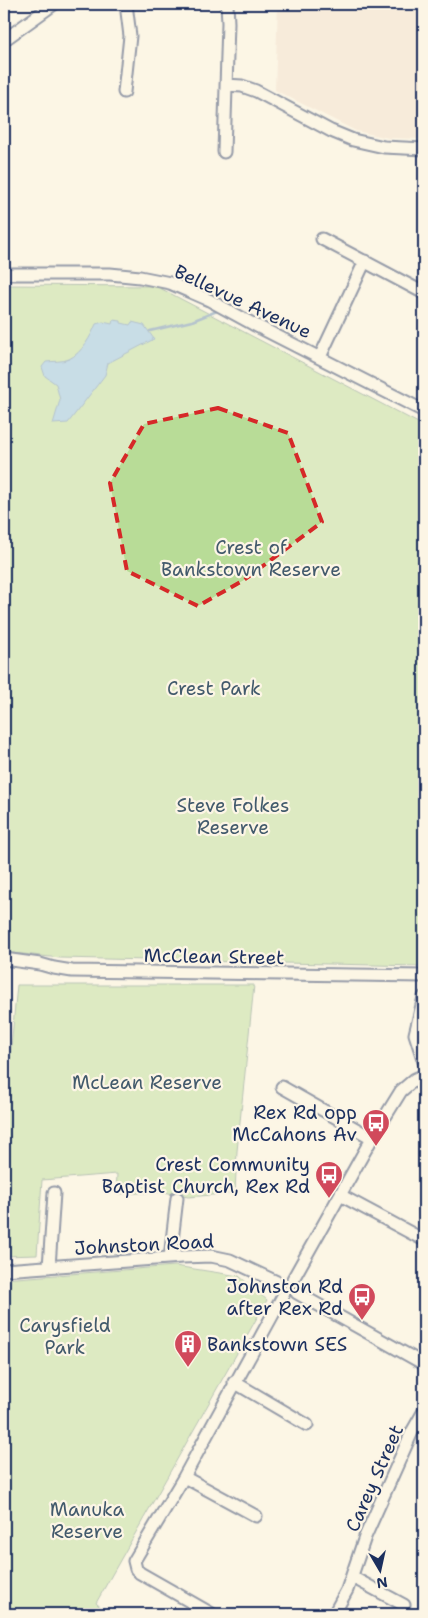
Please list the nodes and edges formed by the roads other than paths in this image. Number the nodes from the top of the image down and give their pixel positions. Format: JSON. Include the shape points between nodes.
{"nodes":[{"id":1,"x":54,"y":4,"type":"edge"},
{"id":2,"x":126,"y":4,"type":"edge"},
{"id":3,"x":227,"y":4,"type":"edge"},
{"id":4,"x":4,"y":40,"type":"edge"},
{"id":5,"x":226,"y":85,"type":"junction"},
{"id":6,"x":124,"y":92,"type":"dead end"},
{"id":7,"x":424,"y":149,"type":"edge"},
{"id":8,"x":224,"y":152,"type":"dead end"},
{"id":9,"x":322,"y":239,"type":"dead end"},
{"id":10,"x":365,"y":262,"type":"junction"},
{"id":11,"x":4,"y":274,"type":"edge"},
{"id":12,"x":424,"y":293,"type":"edge"},
{"id":13,"x":320,"y":357,"type":"junction"},
{"id":14,"x":424,"y":411,"type":"edge"},
{"id":15,"x":4,"y":959,"type":"edge"},
{"id":16,"x":424,"y":976,"type":"edge"},
{"id":17,"x":424,"y":997,"type":"edge"},
{"id":18,"x":424,"y":1062,"type":"edge"},
{"id":19,"x":424,"y":1075,"type":"edge"},
{"id":20,"x":282,"y":1087,"type":"dead end"},
{"id":21,"x":372,"y":1138,"type":"junction"},
{"id":22,"x":54,"y":1193,"type":"dead end"},
{"id":23,"x":340,"y":1195,"type":"junction"},
{"id":24,"x":177,"y":1198,"type":"dead end"},
{"id":25,"x":424,"y":1240,"type":"edge"},
{"id":26,"x":170,"y":1258,"type":"junction"},
{"id":27,"x":49,"y":1267,"type":"junction"},
{"id":28,"x":4,"y":1270,"type":"edge"},
{"id":29,"x":293,"y":1279,"type":"junction"},
{"id":30,"x":280,"y":1283,"type":"junction"},
{"id":31,"x":297,"y":1293,"type":"junction"},
{"id":32,"x":283,"y":1296,"type":"junction"},
{"id":33,"x":424,"y":1364,"type":"edge"},
{"id":34,"x":234,"y":1382,"type":"junction"},
{"id":35,"x":424,"y":1411,"type":"edge"},
{"id":36,"x":307,"y":1425,"type":"dead end"},
{"id":37,"x":184,"y":1477,"type":"junction"},
{"id":38,"x":256,"y":1516,"type":"dead end"},
{"id":39,"x":352,"y":1577,"type":"junction"},
{"id":40,"x":404,"y":1605,"type":"dead end"},
{"id":41,"x":212,"y":1614,"type":"edge"},
{"id":42,"x":334,"y":1614,"type":"edge"}],
"edges":[{"from":1,"to":4,"type":"street"},
{"from":2,"to":6,"type":"street","via":[[130,36]]},
{"from":3,"to":5,"type":"street"},
{"from":5,"to":7,"type":"street","via":[[256,90],[354,140],[384,147]]},
{"from":5,"to":8,"type":"street"},
{"from":9,"to":10,"type":"street"},
{"from":10,"to":12,"type":"street"},
{"from":10,"to":13,"type":"street"},
{"from":11,"to":13,"type":"street","name":"Bellevue Avenue","via":[[110,274],[170,283]]},
{"from":13,"to":14,"type":"street","name":"Bellevue Avenue"},
{"from":15,"to":16,"type":"street","name":"McClean Street","via":[[72,971]]},
{"from":17,"to":18,"type":"street","via":[[415,1034]]},
{"from":19,"to":21,"type":"street","via":[[401,1091]]},
{"from":20,"to":21,"type":"street"},
{"from":21,"to":23,"type":"street"},
{"from":22,"to":27,"type":"street"},
{"from":23,"to":25,"type":"street"},
{"from":23,"to":29,"type":"street"},
{"from":24,"to":26,"type":"street"},
{"from":26,"to":27,"type":"street","name":"Johnston Road"},
{"from":26,"to":30,"type":"street","name":"Johnston Road","via":[[211,1256],[230,1260]]},
{"from":27,"to":28,"type":"street","name":"Johnston Road"},
{"from":29,"to":30,"type":"street","via":[[284,1279]]},
{"from":29,"to":31,"type":"street","via":[[298,1287]]},
{"from":30,"to":32,"type":"street"},
{"from":31,"to":32,"type":"street","via":[[291,1297]]},
{"from":31,"to":33,"type":"street"},
{"from":32,"to":34,"type":"street"},
{"from":34,"to":36,"type":"street"},
{"from":34,"to":37,"type":"street"},
{"from":35,"to":39,"type":"street","name":"Carey Street","via":[[369,1529]]},
{"from":37,"to":38,"type":"street"},
{"from":37,"to":41,"type":"street","via":[[140,1548],[134,1565],[147,1577]]},
{"from":39,"to":40,"type":"street"},
{"from":39,"to":42,"type":"street","name":"Carey Street"}]}
